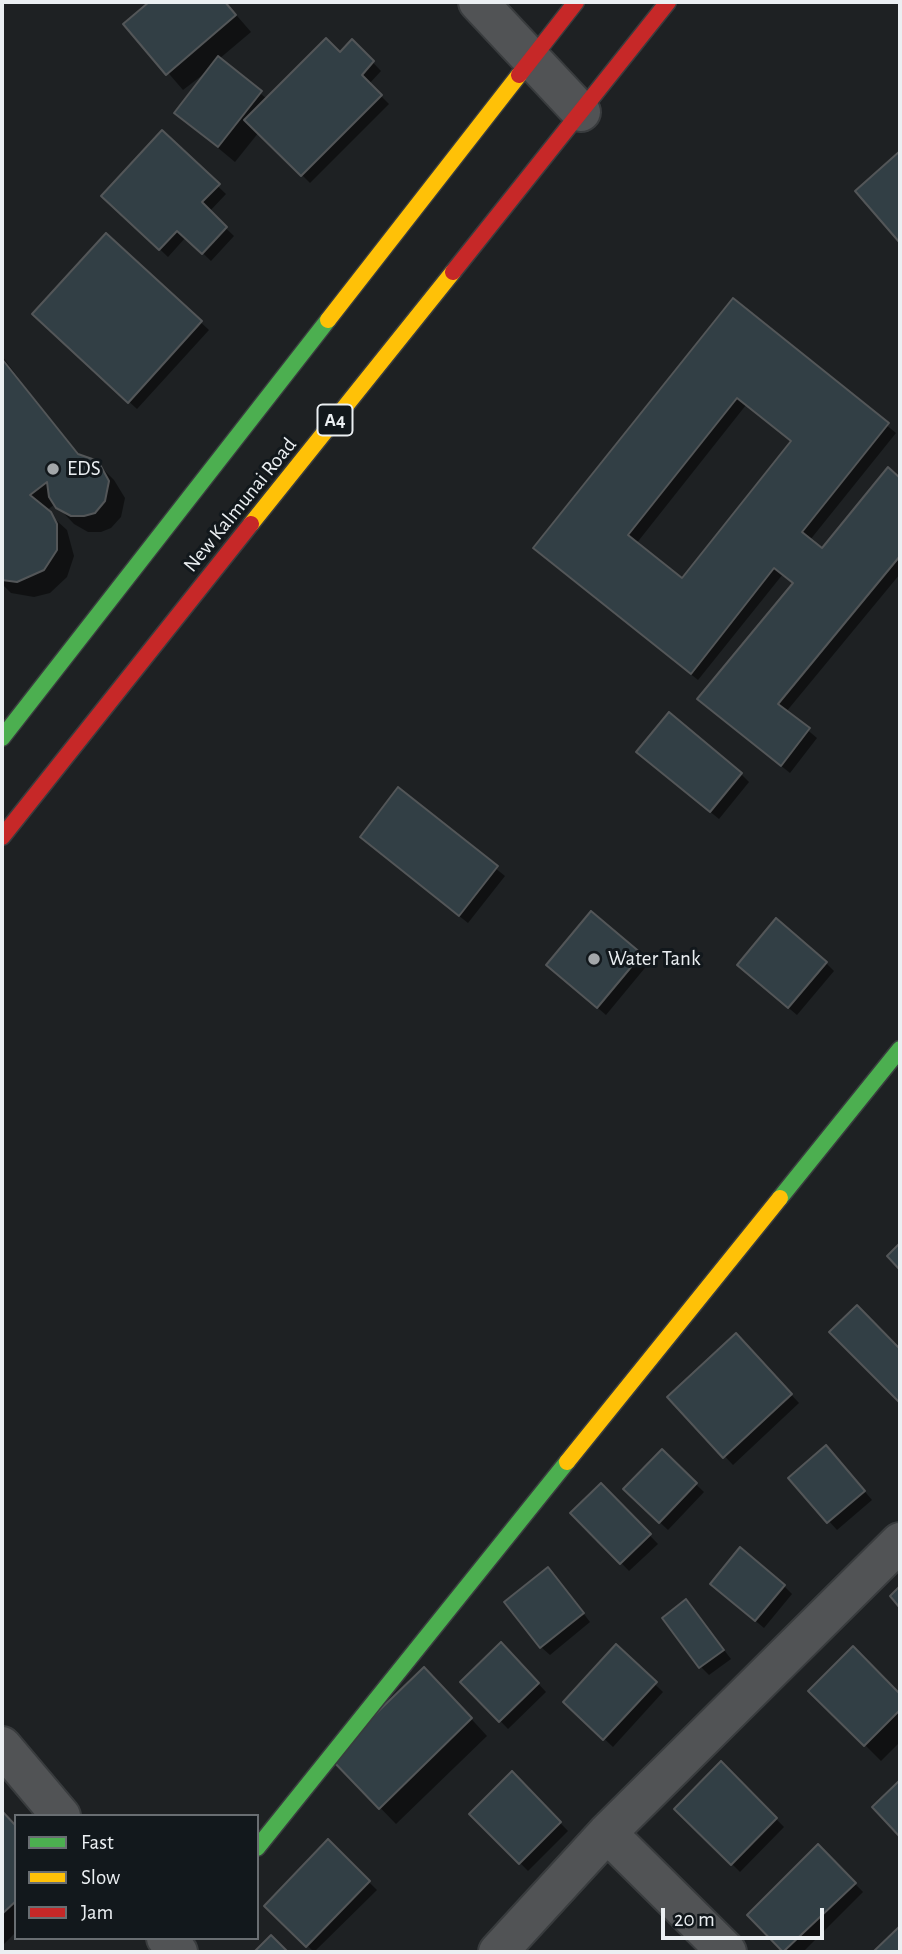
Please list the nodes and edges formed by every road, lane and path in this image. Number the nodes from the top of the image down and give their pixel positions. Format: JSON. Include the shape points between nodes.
{"nodes":[{"id":1,"x":478,"y":2,"type":"edge"},
{"id":2,"x":576,"y":2,"type":"edge"},
{"id":3,"x":668,"y":2,"type":"edge"},
{"id":4,"x":530,"y":58,"type":"junction"},
{"id":5,"x":581,"y":112,"type":"junction"},
{"id":6,"x":2,"y":738,"type":"edge"},
{"id":7,"x":2,"y":837,"type":"edge"},
{"id":8,"x":900,"y":1049,"type":"edge"},
{"id":9,"x":900,"y":1542,"type":"edge"},
{"id":10,"x":2,"y":1746,"type":"edge"},
{"id":11,"x":59,"y":1814,"type":"edge"},
{"id":12,"x":607,"y":1833,"type":"junction"},
{"id":13,"x":259,"y":1847,"type":"edge"},
{"id":14,"x":498,"y":1952,"type":"edge"},
{"id":15,"x":727,"y":1952,"type":"edge"}],
"edges":[{"from":1,"to":4,"type":"street"},
{"from":2,"to":4,"type":"main road","name":"New Kalmunai Road"},
{"from":3,"to":5,"type":"main road","name":"New Kalmunai Road","number":"A4"},
{"from":4,"to":5,"type":"street"},
{"from":4,"to":6,"type":"main road","name":"New Kalmunai Road"},
{"from":5,"to":7,"type":"main road","name":"New Kalmunai Road","number":"A4"},
{"from":8,"to":13,"type":"main road"},
{"from":9,"to":12,"type":"street"},
{"from":10,"to":11,"type":"street"},
{"from":12,"to":14,"type":"street"},
{"from":12,"to":15,"type":"street"}]}
